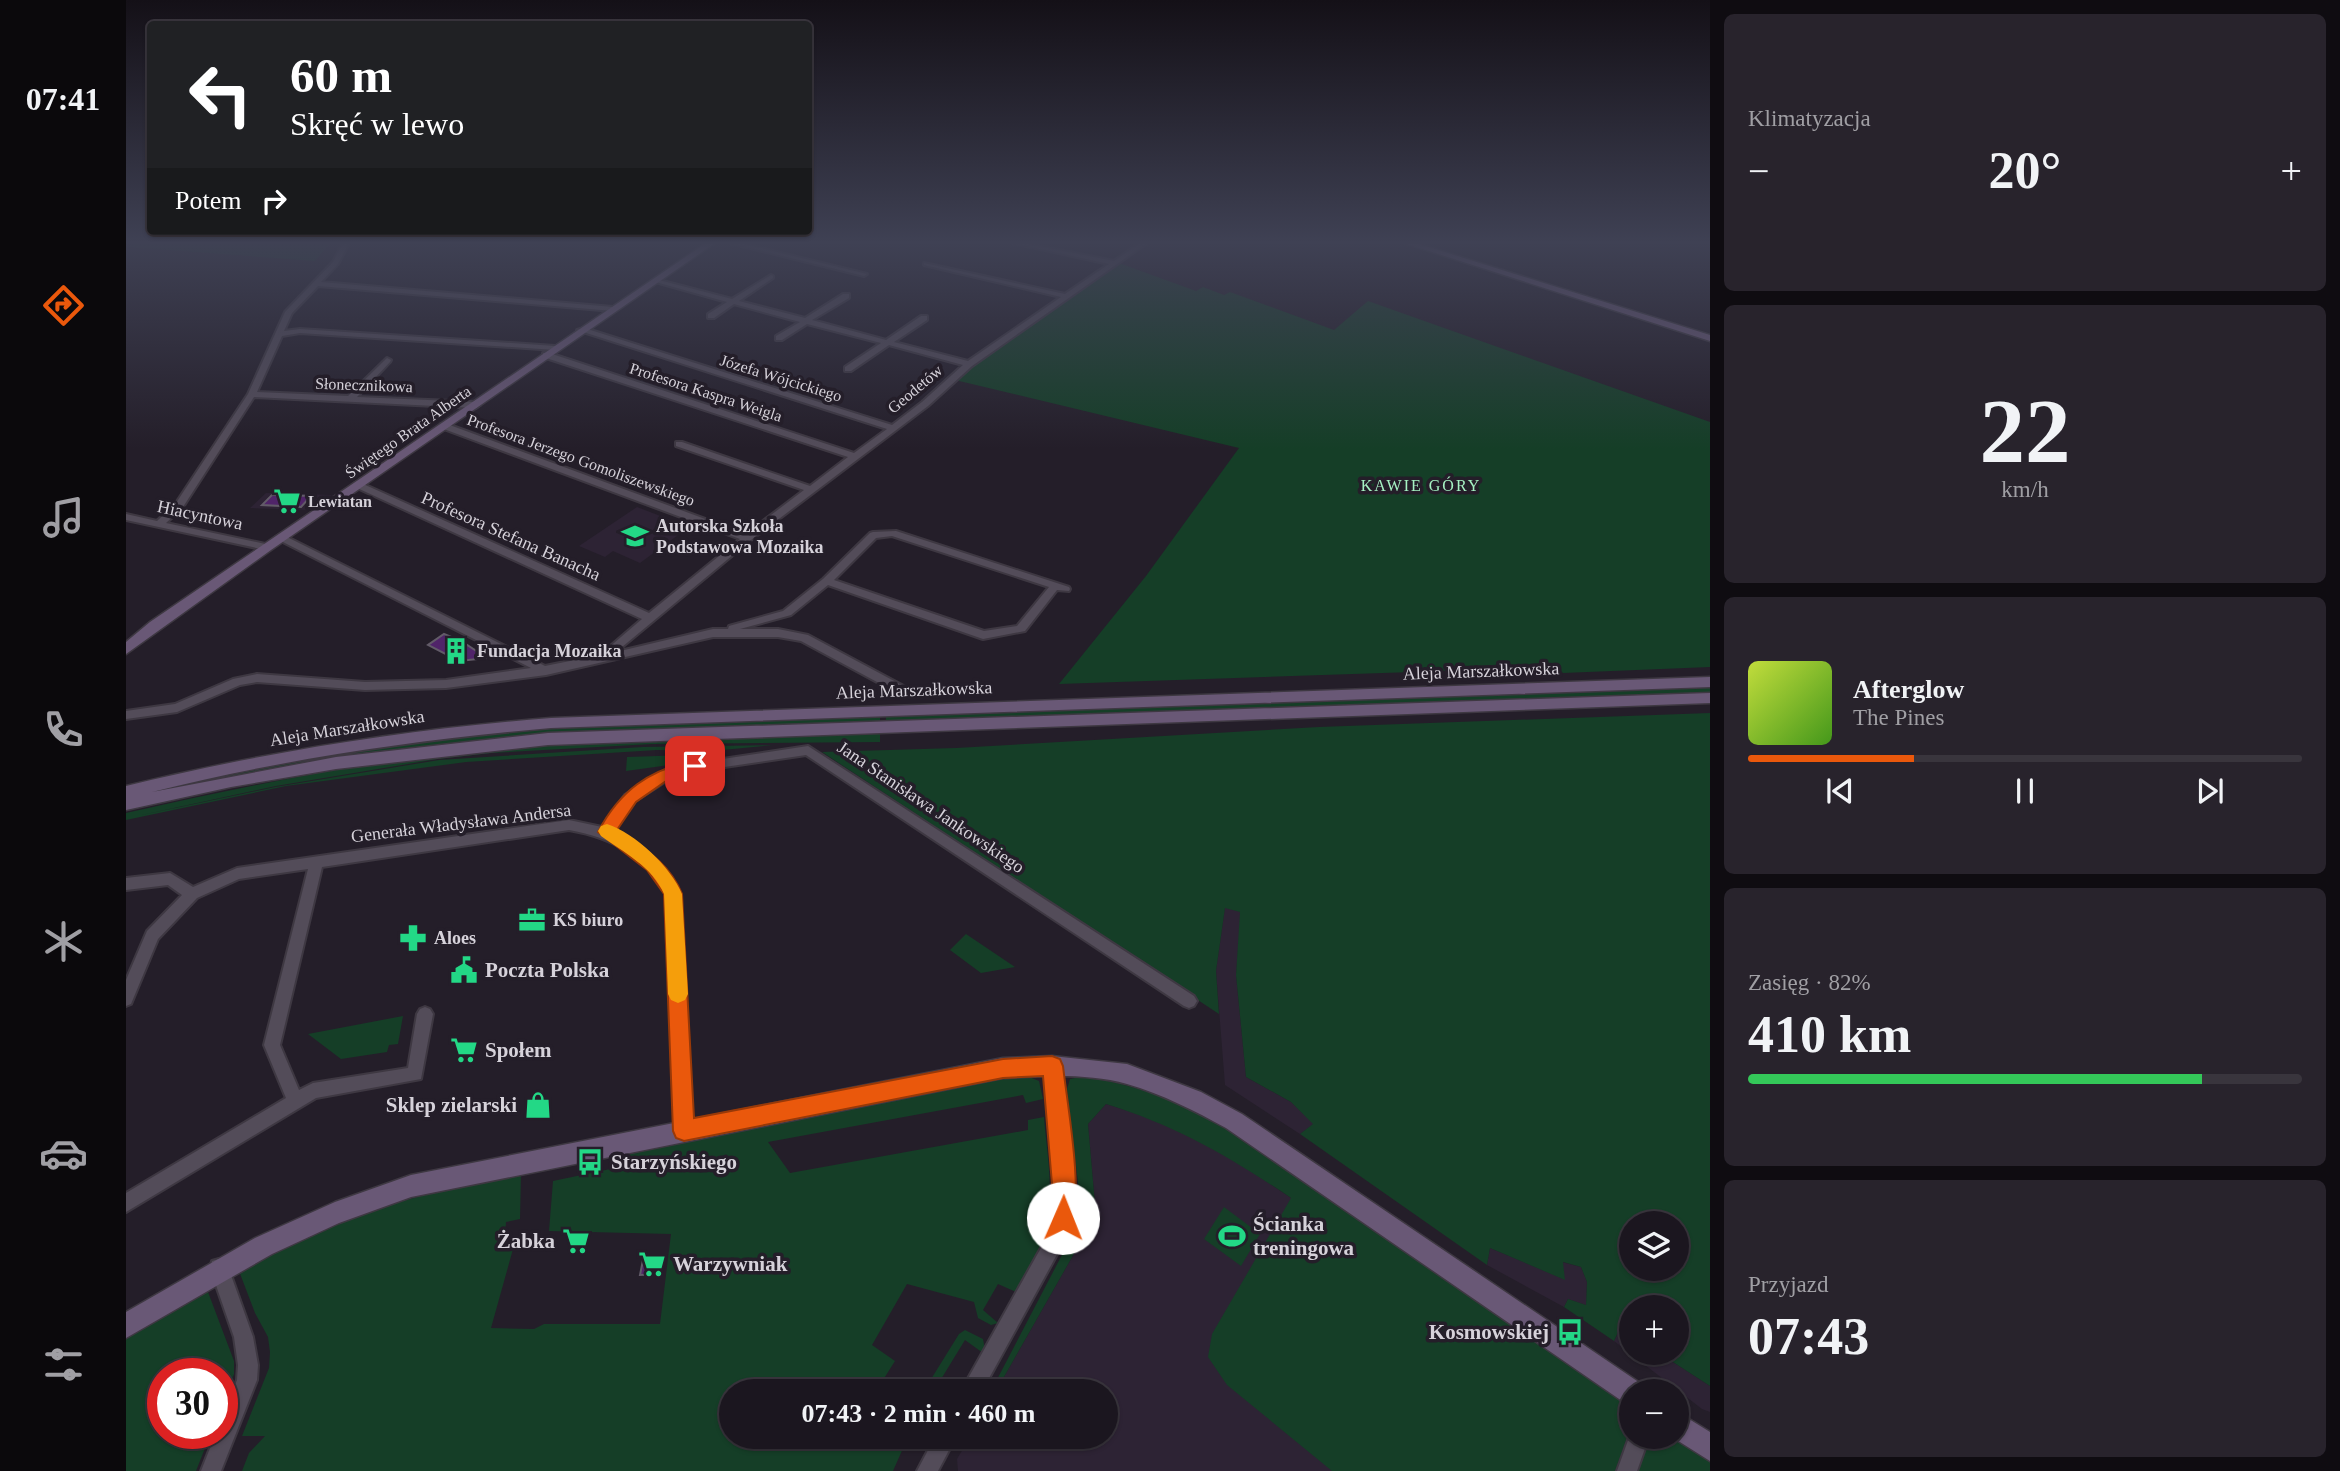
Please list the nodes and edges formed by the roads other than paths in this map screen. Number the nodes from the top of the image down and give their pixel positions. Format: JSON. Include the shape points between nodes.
{"nodes":[{"id":1,"x":289,"y":312,"type":"edge"},
{"id":2,"x":609,"y":312,"type":"edge"},
{"id":3,"x":719,"y":312,"type":"edge"},
{"id":4,"x":775,"y":312,"type":"edge"},
{"id":5,"x":823,"y":312,"type":"edge"},
{"id":6,"x":1042,"y":312,"type":"edge"},
{"id":7,"x":1626,"y":312,"type":"edge"},
{"id":8,"x":712,"y":316,"type":"dead end"},
{"id":9,"x":924,"y":318,"type":"dead end"},
{"id":10,"x":809,"y":321,"type":"junction"},
{"id":11,"x":581,"y":330,"type":"junction"},
{"id":12,"x":280,"y":334,"type":"junction"},
{"id":13,"x":779,"y":338,"type":"dead end"},
{"id":14,"x":1710,"y":338,"type":"edge"},
{"id":15,"x":886,"y":342,"type":"junction"},
{"id":16,"x":551,"y":352,"type":"junction"},
{"id":17,"x":387,"y":360,"type":"dead end"},
{"id":18,"x":969,"y":364,"type":"junction"},
{"id":19,"x":848,"y":369,"type":"dead end"},
{"id":20,"x":252,"y":394,"type":"junction"},
{"id":21,"x":351,"y":398,"type":"junction"},
{"id":22,"x":476,"y":405,"type":"junction"},
{"id":23,"x":444,"y":426,"type":"junction"},
{"id":24,"x":894,"y":428,"type":"junction"},
{"id":25,"x":680,"y":444,"type":"dead end"},
{"id":26,"x":856,"y":457,"type":"junction"},
{"id":27,"x":358,"y":485,"type":"junction"},
{"id":28,"x":812,"y":490,"type":"junction"},
{"id":29,"x":126,"y":517,"type":"edge"},
{"id":30,"x":159,"y":524,"type":"junction"},
{"id":31,"x":281,"y":537,"type":"junction"},
{"id":32,"x":747,"y":538,"type":"junction"},
{"id":33,"x":266,"y":547,"type":"junction"},
{"id":34,"x":827,"y":581,"type":"junction"},
{"id":35,"x":788,"y":613,"type":"junction"},
{"id":36,"x":650,"y":618,"type":"junction"},
{"id":37,"x":713,"y":633,"type":"junction"},
{"id":38,"x":804,"y":638,"type":"junction"},
{"id":39,"x":126,"y":649,"type":"edge"},
{"id":40,"x":601,"y":659,"type":"junction"},
{"id":41,"x":546,"y":671,"type":"junction"},
{"id":42,"x":1710,"y":682,"type":"edge"},
{"id":43,"x":907,"y":693,"type":"dead end"},
{"id":44,"x":1710,"y":698,"type":"edge"},
{"id":45,"x":126,"y":715,"type":"edge"},
{"id":46,"x":194,"y":774,"type":"junction"},
{"id":47,"x":126,"y":782,"type":"edge"},
{"id":48,"x":126,"y":792,"type":"edge"},
{"id":49,"x":126,"y":804,"type":"edge"},
{"id":50,"x":606,"y":832,"type":"junction"},
{"id":51,"x":317,"y":861,"type":"junction"},
{"id":52,"x":126,"y":884,"type":"edge"},
{"id":53,"x":192,"y":894,"type":"junction"},
{"id":54,"x":126,"y":999,"type":"edge"},
{"id":55,"x":1189,"y":1001,"type":"dead end"},
{"id":56,"x":425,"y":1014,"type":"dead end"},
{"id":57,"x":1052,"y":1066,"type":"junction"},
{"id":58,"x":295,"y":1100,"type":"junction"},
{"id":59,"x":684,"y":1131,"type":"junction"},
{"id":60,"x":126,"y":1203,"type":"edge"},
{"id":61,"x":219,"y":1268,"type":"junction"},
{"id":62,"x":126,"y":1326,"type":"edge"},
{"id":63,"x":978,"y":1379,"type":"edge"},
{"id":64,"x":1619,"y":1384,"type":"edge"},
{"id":65,"x":1689,"y":1433,"type":"edge"},
{"id":66,"x":1710,"y":1448,"type":"edge"},
{"id":67,"x":939,"y":1449,"type":"edge"},
{"id":68,"x":1635,"y":1449,"type":"edge"},
{"id":69,"x":211,"y":1471,"type":"edge"},
{"id":70,"x":927,"y":1471,"type":"edge"},
{"id":71,"x":1627,"y":1471,"type":"edge"}],
"edges":[{"from":1,"to":12,"type":"street"},
{"from":2,"to":11,"type":"main road","name":"Świętego Brata Alberta"},
{"from":3,"to":8,"type":"street"},
{"from":4,"to":10,"type":"street"},
{"from":5,"to":10,"type":"street"},
{"from":6,"to":18,"type":"street","name":"Geodetów"},
{"from":7,"to":14,"type":"main road"},
{"from":9,"to":15,"type":"street"},
{"from":10,"to":13,"type":"street"},
{"from":10,"to":15,"type":"street"},
{"from":11,"to":16,"type":"main road","name":"Świętego Brata Alberta"},
{"from":11,"to":24,"type":"street","name":"Józefa Wójcickiego"},
{"from":12,"to":16,"type":"street","name":"Profesora Kaspra Weigla","via":[[300,331]]},
{"from":12,"to":20,"type":"street"},
{"from":15,"to":18,"type":"street"},
{"from":15,"to":19,"type":"street"},
{"from":16,"to":22,"type":"main road","name":"Świętego Brata Alberta"},
{"from":16,"to":26,"type":"street","name":"Profesora Kaspra Weigla"},
{"from":17,"to":21,"type":"street"},
{"from":18,"to":24,"type":"street","name":"Geodetów"},
{"from":20,"to":21,"type":"street","name":"Słonecznikowa"},
{"from":20,"to":30,"type":"street","via":[[180,505]]},
{"from":21,"to":22,"type":"street","name":"Słonecznikowa"},
{"from":22,"to":23,"type":"main road","name":"Świętego Brata Alberta"},
{"from":23,"to":27,"type":"main road","name":"Świętego Brata Alberta"},
{"from":23,"to":32,"type":"street","name":"Profesora Jerzego Gomoliszewskiego"},
{"from":24,"to":26,"type":"street","name":"Geodetów"},
{"from":25,"to":28,"type":"street"},
{"from":26,"to":28,"type":"street","name":"Geodetów"},
{"from":27,"to":31,"type":"main road","name":"Świętego Brata Alberta"},
{"from":27,"to":36,"type":"street","name":"Profesora Stefana Banacha"},
{"from":28,"to":32,"type":"street","name":"Geodetów"},
{"from":29,"to":30,"type":"street","name":"Hiacyntowa"},
{"from":30,"to":33,"type":"street","name":"Hiacyntowa"},
{"from":31,"to":33,"type":"main road","name":"Świętego Brata Alberta"},
{"from":31,"to":41,"type":"street"},
{"from":32,"to":36,"type":"street","name":"Geodetów"},
{"from":33,"to":39,"type":"main road","name":"Świętego Brata Alberta"},
{"from":34,"to":34,"type":"street","via":[[983,635],[1021,629],[1060,588],[893,533],[873,535]]},
{"from":34,"to":35,"type":"street"},
{"from":35,"to":37,"type":"street"},
{"from":35,"to":38,"type":"street","via":[[791,626]]},
{"from":36,"to":40,"type":"street","name":"Geodetów"},
{"from":37,"to":38,"type":"street"},
{"from":37,"to":40,"type":"street"},
{"from":38,"to":43,"type":"street"},
{"from":40,"to":41,"type":"street"},
{"from":41,"to":45,"type":"street","via":[[420,686],[257,678],[177,708]]},
{"from":42,"to":46,"type":"main road","name":"Aleja Marszałkowska","via":[[551,723],[437,733]]},
{"from":44,"to":49,"type":"main road","name":"Aleja Marszałkowska","via":[[548,740],[353,760]]},
{"from":46,"to":47,"type":"main road","via":[[176,770]]},
{"from":46,"to":48,"type":"main road","name":"Aleja Marszałkowska"},
{"from":50,"to":51,"type":"street","name":"Generała Władysława Andersa","via":[[569,825]]},
{"from":50,"to":55,"type":"street","name":"Jana Stanisława Jankowskiego","via":[[630,797],[674,770],[808,750]]},
{"from":50,"to":59,"type":"street","name":"Generała Władysława Andersa","via":[[654,865],[673,894]]},
{"from":51,"to":53,"type":"street","name":"Generała Władysława Andersa","via":[[237,874]]},
{"from":51,"to":58,"type":"street","via":[[272,1045]]},
{"from":52,"to":53,"type":"street","via":[[170,879]]},
{"from":53,"to":54,"type":"street","via":[[152,935]]},
{"from":56,"to":58,"type":"street","via":[[415,1074],[313,1091]]},
{"from":57,"to":59,"type":"main road","via":[[1003,1068]]},
{"from":57,"to":63,"type":"street","via":[[1063,1218],[1054,1243]]},
{"from":57,"to":64,"type":"main road","via":[[1127,1074],[1213,1109]]},
{"from":58,"to":60,"type":"street"},
{"from":59,"to":61,"type":"main road","via":[[398,1190],[306,1223]]},
{"from":61,"to":62,"type":"main road"},
{"from":61,"to":69,"type":"street","via":[[249,1349],[249,1364]]},
{"from":65,"to":66,"type":"main road"},
{"from":67,"to":70,"type":"street"},
{"from":68,"to":71,"type":"street"}]}
